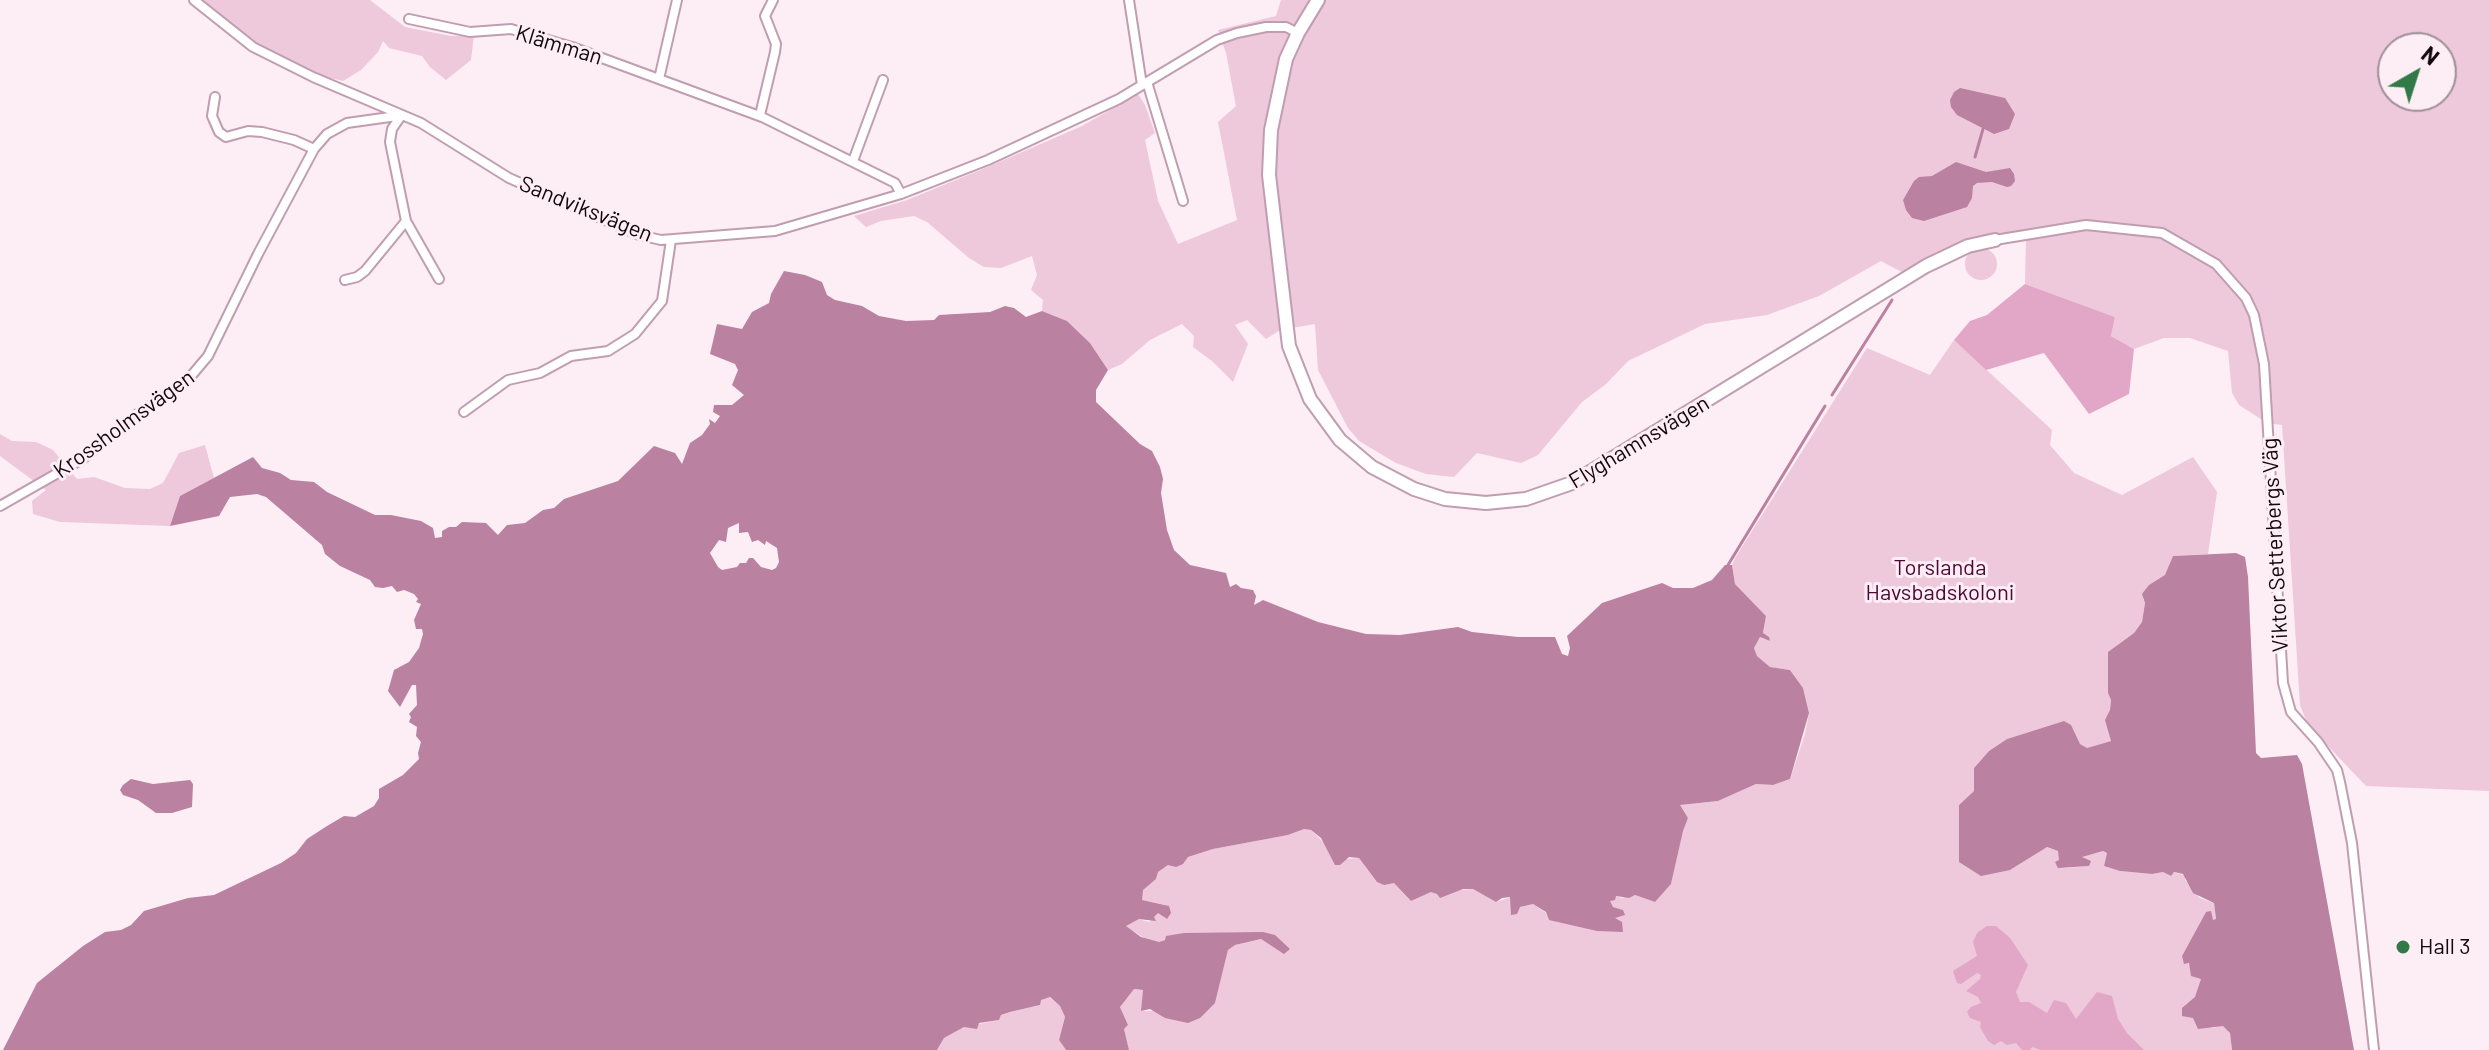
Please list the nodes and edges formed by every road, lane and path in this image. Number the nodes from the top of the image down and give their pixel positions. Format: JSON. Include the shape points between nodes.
{"nodes":[{"id":1,"x":194,"y":0,"type":"edge"},
{"id":2,"x":677,"y":0,"type":"edge"},
{"id":3,"x":773,"y":0,"type":"edge"},
{"id":4,"x":1129,"y":0,"type":"edge"},
{"id":5,"x":1318,"y":0,"type":"edge"},
{"id":6,"x":409,"y":19,"type":"dead end"},
{"id":7,"x":1298,"y":33,"type":"junction"},
{"id":8,"x":659,"y":79,"type":"junction"},
{"id":9,"x":883,"y":80,"type":"dead end"},
{"id":10,"x":1145,"y":83,"type":"junction"},
{"id":11,"x":215,"y":97,"type":"dead end"},
{"id":12,"x":760,"y":115,"type":"junction"},
{"id":13,"x":401,"y":116,"type":"junction"},
{"id":14,"x":314,"y":149,"type":"junction"},
{"id":15,"x":853,"y":161,"type":"junction"},
{"id":16,"x":901,"y":194,"type":"junction"},
{"id":17,"x":1183,"y":201,"type":"dead end"},
{"id":18,"x":406,"y":221,"type":"junction"},
{"id":19,"x":671,"y":240,"type":"junction"},
{"id":20,"x":1995,"y":240,"type":"joint"},
{"id":21,"x":439,"y":279,"type":"dead end"},
{"id":22,"x":345,"y":280,"type":"dead end"},
{"id":23,"x":464,"y":412,"type":"dead end"},
{"id":24,"x":0,"y":506,"type":"edge"},
{"id":25,"x":2374,"y":1050,"type":"edge"}],
"edges":[{"from":1,"to":13,"type":"street","name":"Sandviksvägen","via":[[253,47]]},
{"from":2,"to":8,"type":"street"},
{"from":3,"to":12,"type":"street","via":[[765,16],[776,44]]},
{"from":4,"to":10,"type":"street"},
{"from":5,"to":7,"type":"street","name":"Flyghamnsvägen"},
{"from":6,"to":8,"type":"street","name":"Klämman","via":[[470,32],[532,33]]},
{"from":7,"to":10,"type":"street","name":"Sandviksvägen","via":[[1266,27],[1237,33]]},
{"from":7,"to":20,"type":"street","name":"Flyghamnsvägen","via":[[1280,78],[1269,154],[1292,359],[1320,415],[1350,450],[1385,476],[1432,496],[1507,502],[1572,483],[1926,266]]},
{"from":8,"to":12,"type":"street","name":"Klämman"},
{"from":9,"to":15,"type":"street"},
{"from":10,"to":16,"type":"street","name":"Sandviksvägen","via":[[1039,137]]},
{"from":10,"to":17,"type":"street"},
{"from":11,"to":14,"type":"street","via":[[212,116],[226,137],[262,132]]},
{"from":12,"to":15,"type":"street","name":"Klämman"},
{"from":13,"to":14,"type":"street","name":"Krossholmsvägen","via":[[347,123]]},
{"from":13,"to":18,"type":"street","via":[[390,142]]},
{"from":13,"to":19,"type":"street","name":"Sandviksvägen","via":[[443,135],[509,178],[639,235]]},
{"from":14,"to":24,"type":"street","name":"Krossholmsvägen","via":[[194,374],[84,458]]},
{"from":15,"to":16,"type":"street","name":"Klämman","via":[[895,183]]},
{"from":16,"to":19,"type":"street","name":"Sandviksvägen","via":[[775,231]]},
{"from":18,"to":21,"type":"street"},
{"from":18,"to":22,"type":"street","via":[[365,271]]},
{"from":19,"to":23,"type":"street","via":[[662,301],[629,339],[608,351],[571,356],[540,373],[508,380]]},
{"from":20,"to":25,"type":"street","name":"Viktor Setterbergs Väg","via":[[2086,225],[2162,233],[2216,264],[2254,315],[2266,394],[2283,683],[2291,712],[2318,742],[2340,782],[2352,843]]}]}
